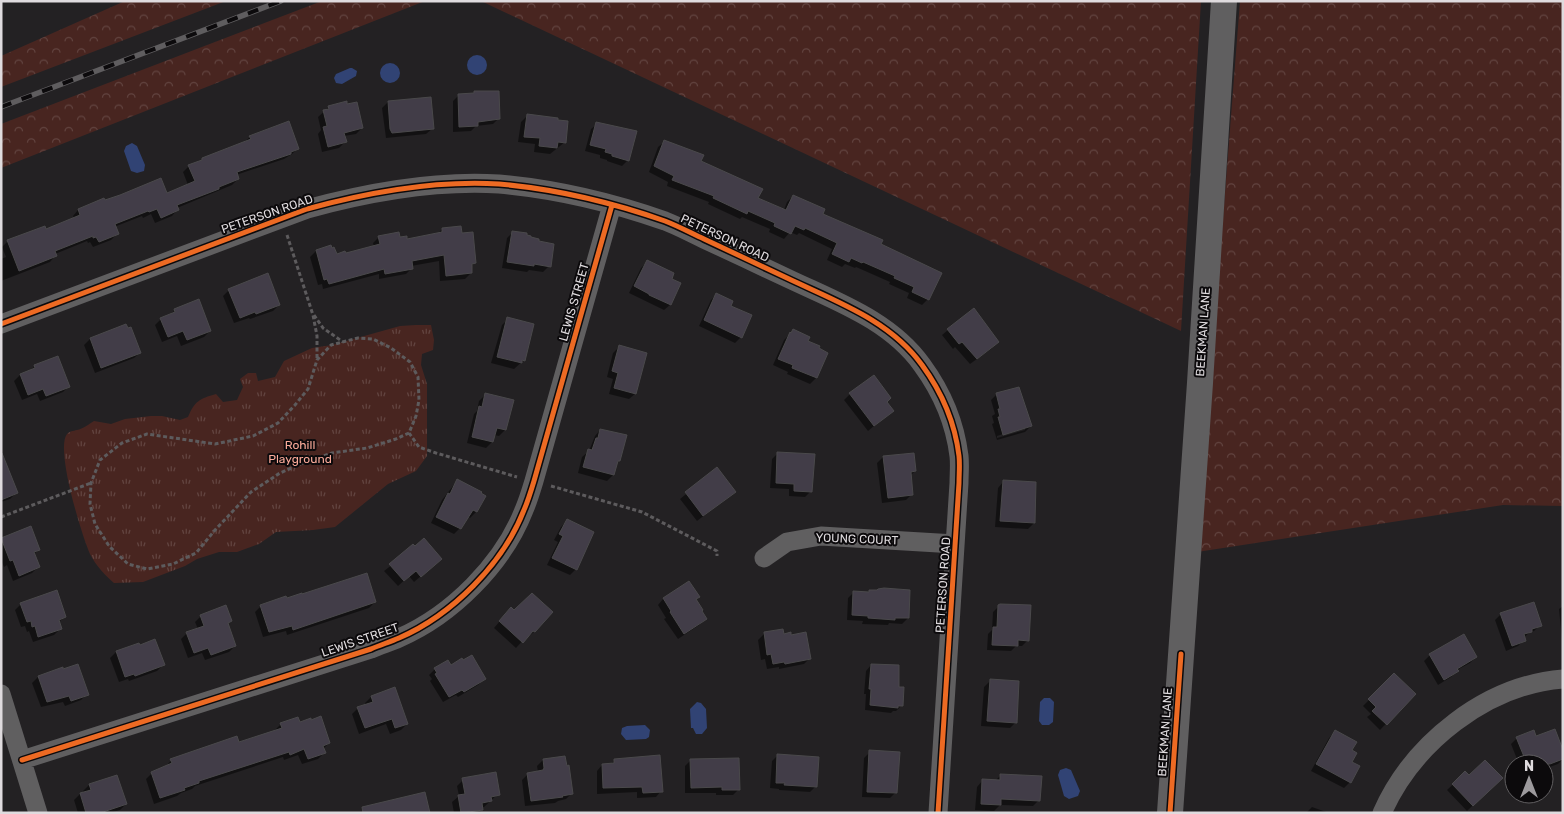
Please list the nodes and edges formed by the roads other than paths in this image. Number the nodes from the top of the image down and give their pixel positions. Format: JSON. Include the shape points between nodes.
{"nodes":[{"id":1,"x":1224,"y":1,"type":"edge"},
{"id":2,"x":612,"y":205,"type":"junction"},
{"id":3,"x":1,"y":324,"type":"edge"},
{"id":4,"x":955,"y":544,"type":"junction"},
{"id":5,"x":764,"y":558,"type":"dead end"},
{"id":6,"x":1563,"y":679,"type":"edge"},
{"id":7,"x":1,"y":694,"type":"edge"},
{"id":8,"x":22,"y":760,"type":"junction"},
{"id":9,"x":38,"y":813,"type":"edge"},
{"id":10,"x":938,"y":813,"type":"edge"},
{"id":11,"x":1170,"y":813,"type":"edge"},
{"id":12,"x":1382,"y":813,"type":"edge"}],
"edges":[{"from":1,"to":11,"type":"street","name":"BEEKMAN LANE"},
{"from":2,"to":3,"type":"street","name":"PETERSON ROAD","via":[[583,197],[498,184],[449,184],[350,198],[281,218]]},
{"from":2,"to":4,"type":"street","name":"PETERSON ROAD","via":[[666,222],[849,308],[879,324],[902,343],[922,364],[941,395],[954,426],[959,456]]},
{"from":2,"to":8,"type":"street","name":"LEWIS STREET","via":[[524,511],[495,561],[475,585],[430,621],[400,638]]},
{"from":4,"to":5,"type":"street","name":"YOUNG COURT","via":[[821,536],[787,542]]},
{"from":4,"to":10,"type":"street","name":"PETERSON ROAD"},
{"from":6,"to":12,"type":"street","via":[[1520,687],[1466,715],[1416,757]]},
{"from":7,"to":8,"type":"street"},
{"from":8,"to":9,"type":"street"}]}
